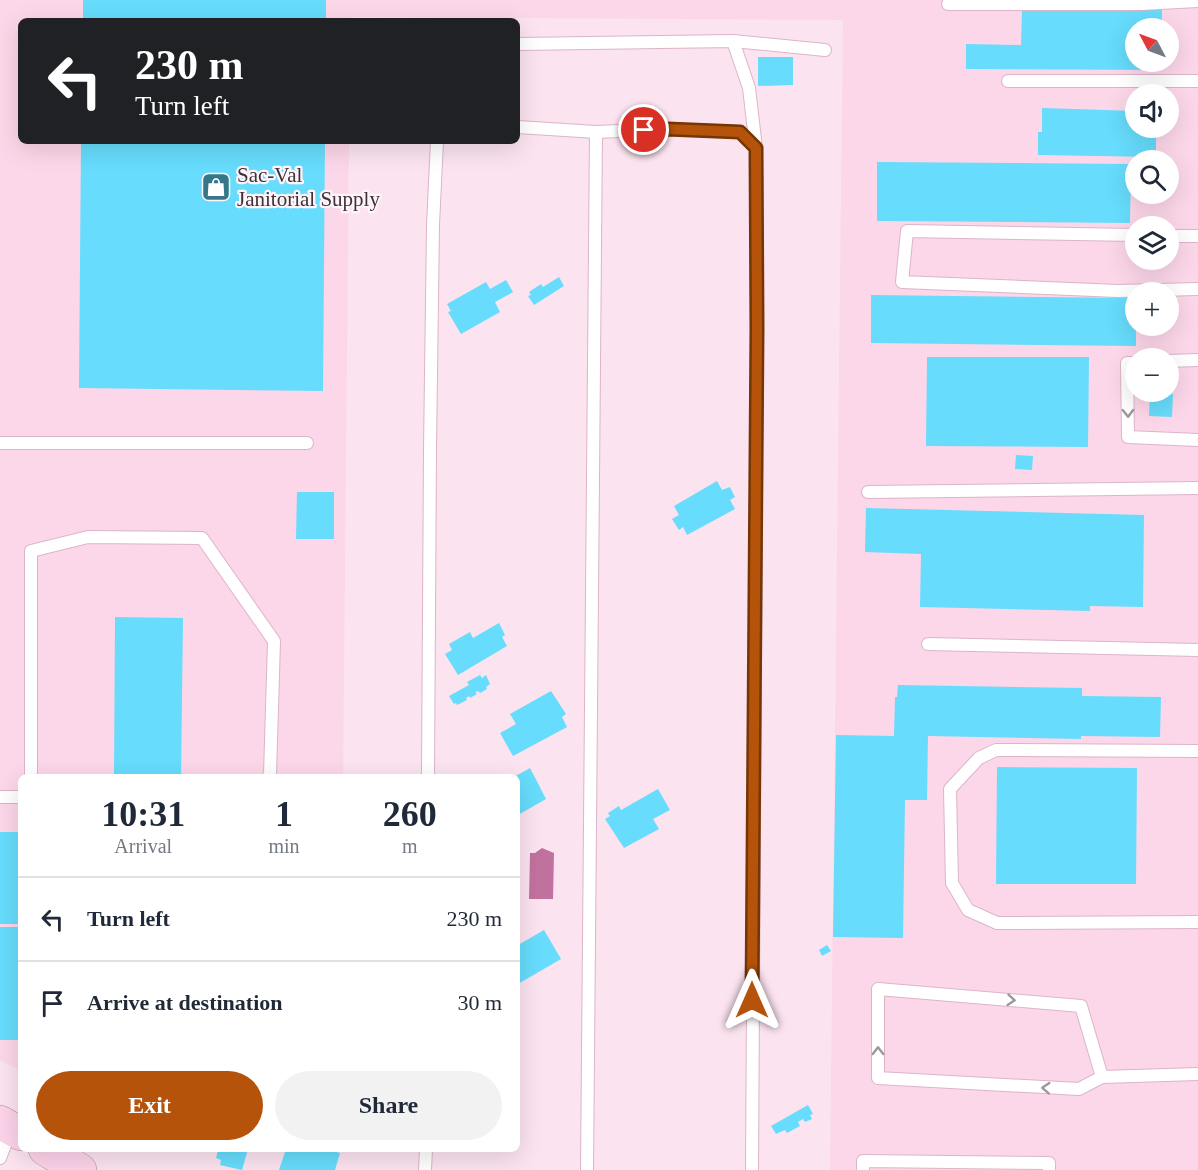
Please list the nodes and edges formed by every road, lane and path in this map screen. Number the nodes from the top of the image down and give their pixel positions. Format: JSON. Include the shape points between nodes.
{"nodes":[{"id":1,"x":1198,"y":1,"type":"edge"},
{"id":2,"x":948,"y":4,"type":"dead end"},
{"id":3,"x":733,"y":41,"type":"junction"},
{"id":4,"x":520,"y":44,"type":"edge"},
{"id":5,"x":825,"y":50,"type":"dead end"},
{"id":6,"x":1008,"y":81,"type":"dead end"},
{"id":7,"x":1198,"y":81,"type":"edge"},
{"id":8,"x":520,"y":127,"type":"edge"},
{"id":9,"x":596,"y":132,"type":"junction"},
{"id":10,"x":437,"y":144,"type":"edge"},
{"id":11,"x":756,"y":148,"type":"junction"},
{"id":12,"x":1125,"y":235,"type":"edge"},
{"id":13,"x":1179,"y":236,"type":"edge"},
{"id":14,"x":1198,"y":236,"type":"edge"},
{"id":15,"x":1198,"y":289,"type":"edge"},
{"id":16,"x":1198,"y":360,"type":"edge"},
{"id":17,"x":1179,"y":361,"type":"edge"},
{"id":18,"x":1128,"y":402,"type":"edge"},
{"id":19,"x":1198,"y":440,"type":"edge"},
{"id":20,"x":0,"y":443,"type":"edge"},
{"id":21,"x":307,"y":443,"type":"dead end"},
{"id":22,"x":1198,"y":488,"type":"edge"},
{"id":23,"x":868,"y":492,"type":"dead end"},
{"id":24,"x":928,"y":644,"type":"dead end"},
{"id":25,"x":1198,"y":650,"type":"edge"},
{"id":26,"x":1198,"y":751,"type":"edge"},
{"id":27,"x":31,"y":774,"type":"edge"},
{"id":28,"x":270,"y":774,"type":"edge"},
{"id":29,"x":428,"y":774,"type":"edge"},
{"id":30,"x":0,"y":797,"type":"edge"},
{"id":31,"x":18,"y":797,"type":"edge"},
{"id":32,"x":1198,"y":922,"type":"edge"},
{"id":33,"x":1198,"y":1074,"type":"edge"},
{"id":34,"x":1102,"y":1077,"type":"junction"},
{"id":35,"x":426,"y":1152,"type":"edge"},
{"id":36,"x":863,"y":1166,"type":"edge"},
{"id":37,"x":425,"y":1170,"type":"edge"},
{"id":38,"x":587,"y":1170,"type":"edge"},
{"id":39,"x":752,"y":1170,"type":"edge"},
{"id":40,"x":1049,"y":1170,"type":"edge"}],
"edges":[{"from":1,"to":2,"type":"lane"},
{"from":3,"to":4,"type":"lane"},
{"from":3,"to":5,"type":"lane"},
{"from":3,"to":11,"type":"lane","via":[[749,88]]},
{"from":6,"to":7,"type":"lane"},
{"from":8,"to":9,"type":"lane"},
{"from":9,"to":11,"type":"lane","via":[[740,132]]},
{"from":9,"to":38,"type":"lane"},
{"from":10,"to":29,"type":"lane"},
{"from":11,"to":39,"type":"lane"},
{"from":12,"to":15,"type":"lane","via":[[907,231],[902,282],[1118,291]]},
{"from":13,"to":14,"type":"lane"},
{"from":16,"to":17,"type":"lane"},
{"from":18,"to":19,"type":"lane","one_way":true,"via":[[1128,436]]},
{"from":20,"to":21,"type":"lane"},
{"from":22,"to":23,"type":"lane"},
{"from":24,"to":25,"type":"lane"},
{"from":26,"to":32,"type":"lane","via":[[996,750],[979,758],[950,789],[952,883],[968,910],[997,923]]},
{"from":27,"to":28,"type":"lane","via":[[31,551],[88,537],[202,538],[273,641]]},
{"from":30,"to":31,"type":"lane"},
{"from":33,"to":34,"type":"lane"},
{"from":34,"to":34,"type":"lane","one_way":true,"via":[[1079,1089],[878,1078],[878,989],[1081,1006]]},
{"from":35,"to":37,"type":"lane"},
{"from":36,"to":40,"type":"lane","via":[[1049,1163]]}]}
